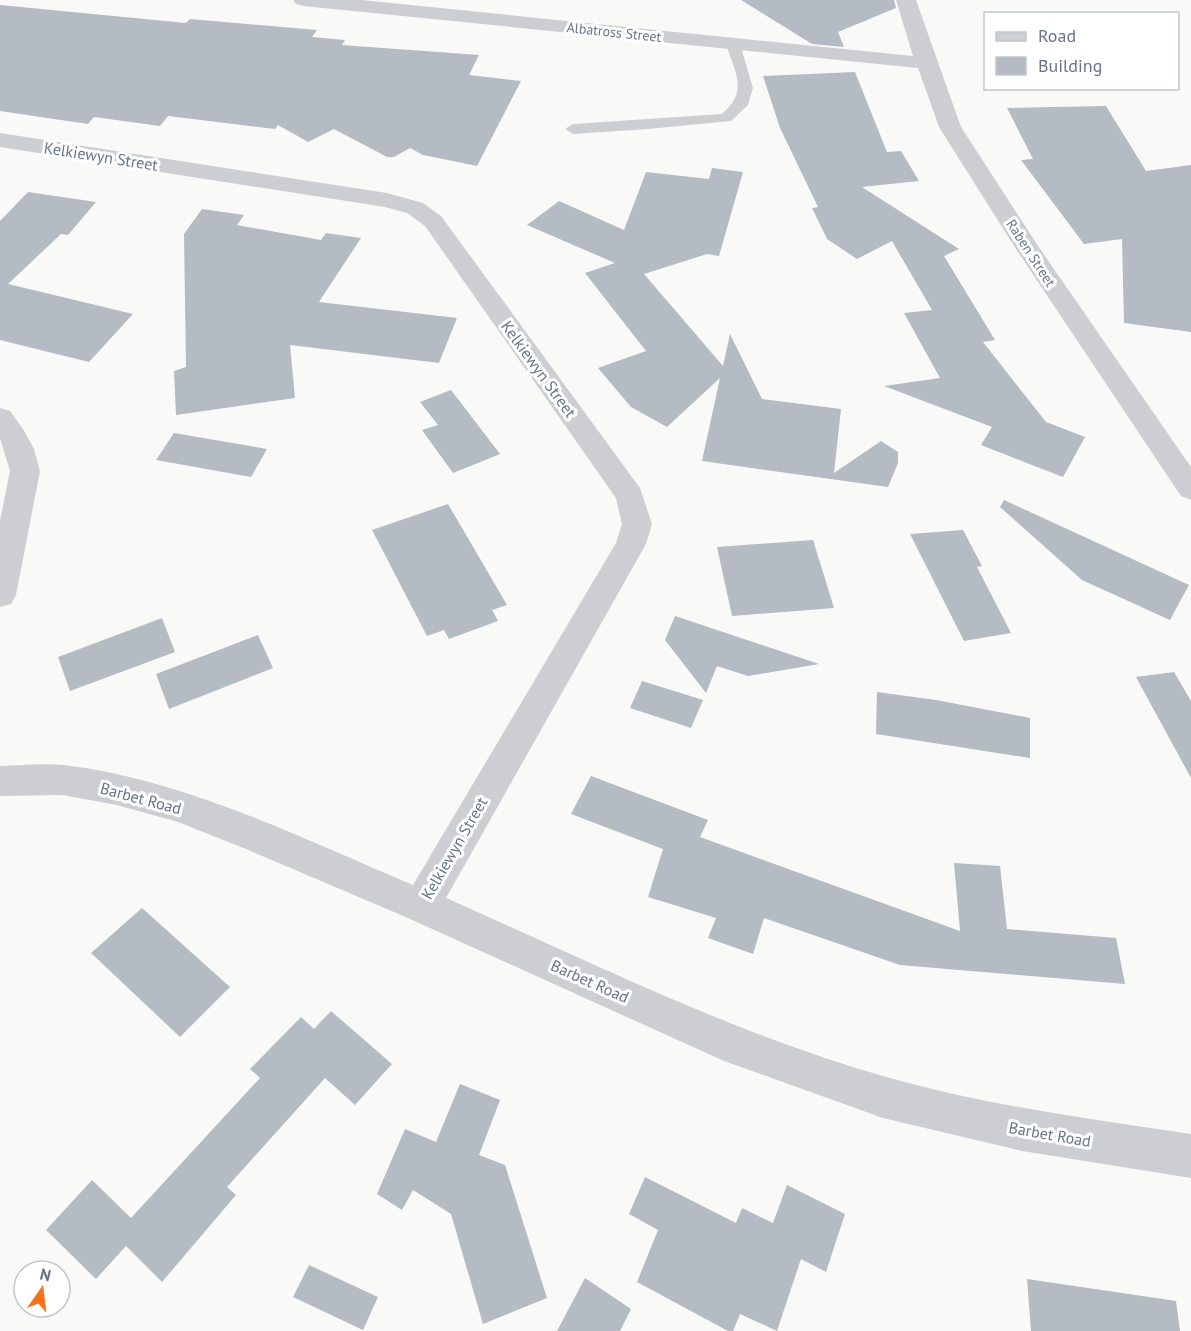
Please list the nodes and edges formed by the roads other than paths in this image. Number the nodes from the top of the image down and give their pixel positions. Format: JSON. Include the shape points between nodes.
{"nodes":[{"id":1,"x":303,"y":0,"type":"edge"},
{"id":2,"x":906,"y":0,"type":"edge"},
{"id":3,"x":733,"y":44,"type":"junction"},
{"id":4,"x":926,"y":63,"type":"junction"},
{"id":5,"x":573,"y":129,"type":"dead end"},
{"id":6,"x":0,"y":140,"type":"edge"},
{"id":7,"x":0,"y":418,"type":"edge"},
{"id":8,"x":1191,"y":489,"type":"edge"},
{"id":9,"x":0,"y":595,"type":"edge"},
{"id":10,"x":0,"y":781,"type":"edge"},
{"id":11,"x":421,"y":906,"type":"junction"},
{"id":12,"x":1191,"y":1156,"type":"edge"}],
"edges":[{"from":1,"to":3,"type":"street","name":"Albatross Street"},
{"from":2,"to":4,"type":"street","name":"Raben Street"},
{"from":3,"to":4,"type":"street","name":"Albatross Street"},
{"from":3,"to":5,"type":"lane","via":[[746,88],[741,105],[726,118]]},
{"from":4,"to":8,"type":"street","name":"Raben Street","via":[[950,127]]},
{"from":6,"to":11,"type":"street","name":"Kelkiewyn Street","via":[[387,200],[415,208],[433,221],[630,496],[637,524],[632,544]]},
{"from":7,"to":9,"type":"street","via":[[14,435],[25,471]]},
{"from":10,"to":11,"type":"street","name":"Barbet Road","via":[[62,780],[180,807]]},
{"from":11,"to":12,"type":"street","name":"Barbet Road","via":[[738,1047],[883,1097],[1022,1130]]}]}
